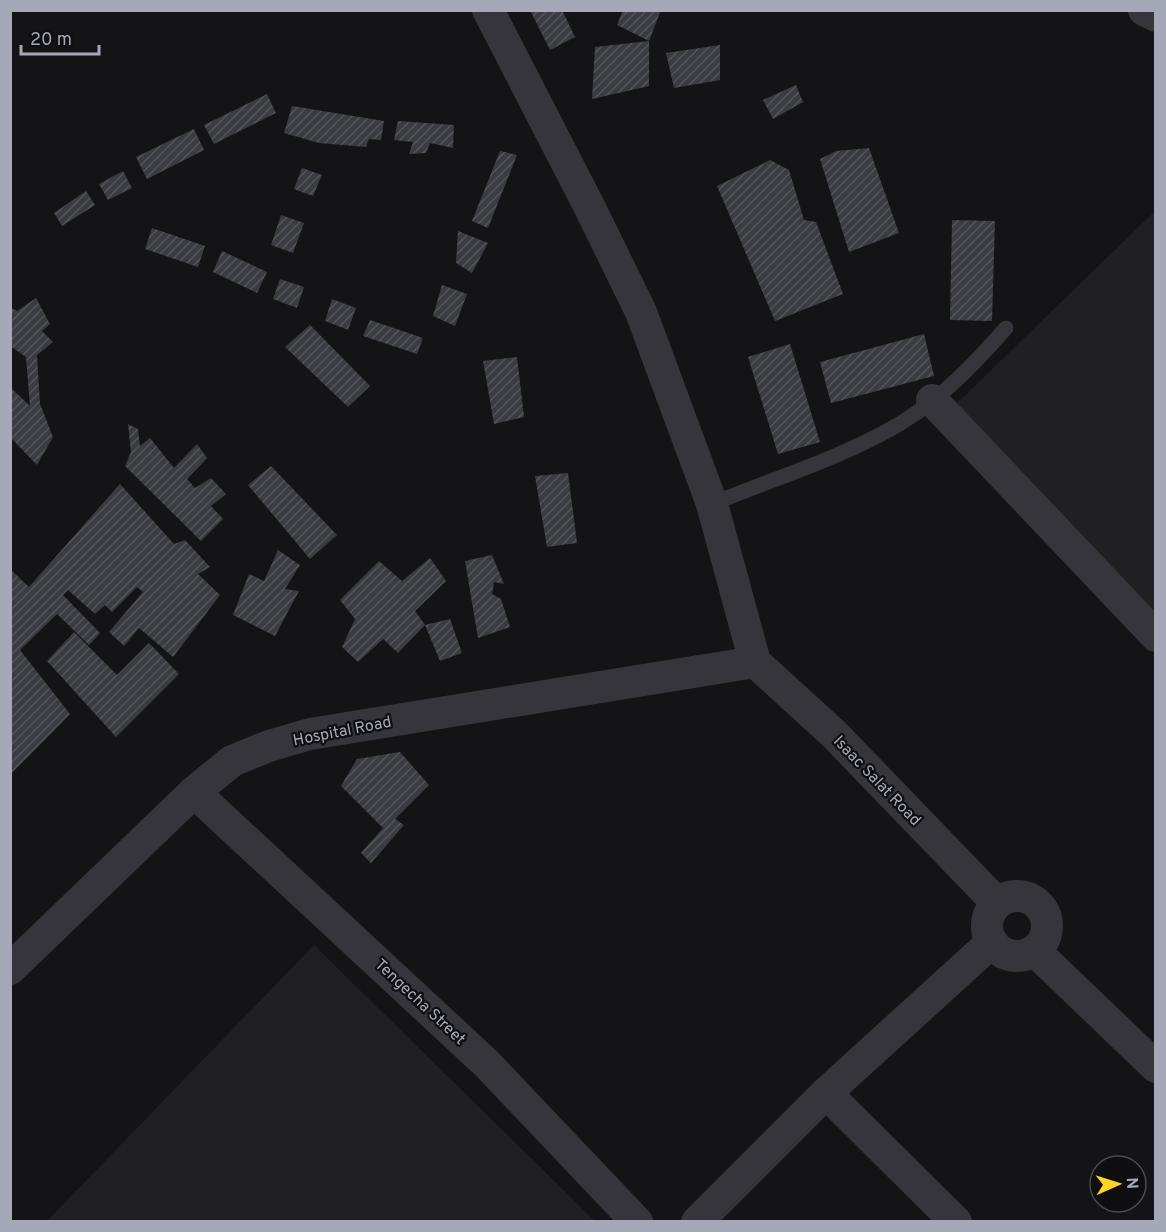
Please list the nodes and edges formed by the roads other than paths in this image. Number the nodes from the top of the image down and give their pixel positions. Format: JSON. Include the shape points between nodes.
{"nodes":[{"id":1,"x":488,"y":10,"type":"edge"},
{"id":2,"x":1144,"y":10,"type":"edge"},
{"id":3,"x":1155,"y":16,"type":"edge"},
{"id":4,"x":1006,"y":327,"type":"dead end"},
{"id":5,"x":932,"y":400,"type":"junction"},
{"id":6,"x":712,"y":504,"type":"junction"},
{"id":7,"x":1155,"y":636,"type":"edge"},
{"id":8,"x":755,"y":662,"type":"junction"},
{"id":9,"x":194,"y":792,"type":"junction"},
{"id":10,"x":997,"y":903,"type":"junction"},
{"id":11,"x":992,"y":942,"type":"junction"},
{"id":12,"x":1035,"y":951,"type":"junction"},
{"id":13,"x":10,"y":969,"type":"edge"},
{"id":14,"x":1155,"y":1067,"type":"edge"},
{"id":15,"x":826,"y":1093,"type":"junction"},
{"id":16,"x":637,"y":1221,"type":"edge"},
{"id":17,"x":697,"y":1221,"type":"edge"},
{"id":18,"x":956,"y":1221,"type":"edge"}],
"edges":[{"from":1,"to":6,"type":"street","via":[[641,312]]},
{"from":2,"to":3,"type":"street"},
{"from":4,"to":5,"type":"lane","via":[[968,370]]},
{"from":5,"to":6,"type":"lane","via":[[903,422],[855,446]]},
{"from":5,"to":7,"type":"street"},
{"from":6,"to":8,"type":"street"},
{"from":8,"to":9,"type":"street","name":"Hospital Road","via":[[309,734],[232,761]]},
{"from":8,"to":10,"type":"street","name":"Isaac Salat Road","via":[[834,734]]},
{"from":9,"to":13,"type":"street","name":"Hospital Road"},
{"from":9,"to":16,"type":"street","name":"Tengecha Street","via":[[487,1064]]},
{"from":10,"to":11,"type":"street","via":[[988,922]]},
{"from":10,"to":12,"type":"street","via":[[1016,896],[1036,902],[1043,909],[1048,930]]},
{"from":11,"to":12,"type":"street","via":[[1005,954]]},
{"from":11,"to":15,"type":"street"},
{"from":12,"to":14,"type":"street"},
{"from":15,"to":17,"type":"street"},
{"from":15,"to":18,"type":"street"}]}
